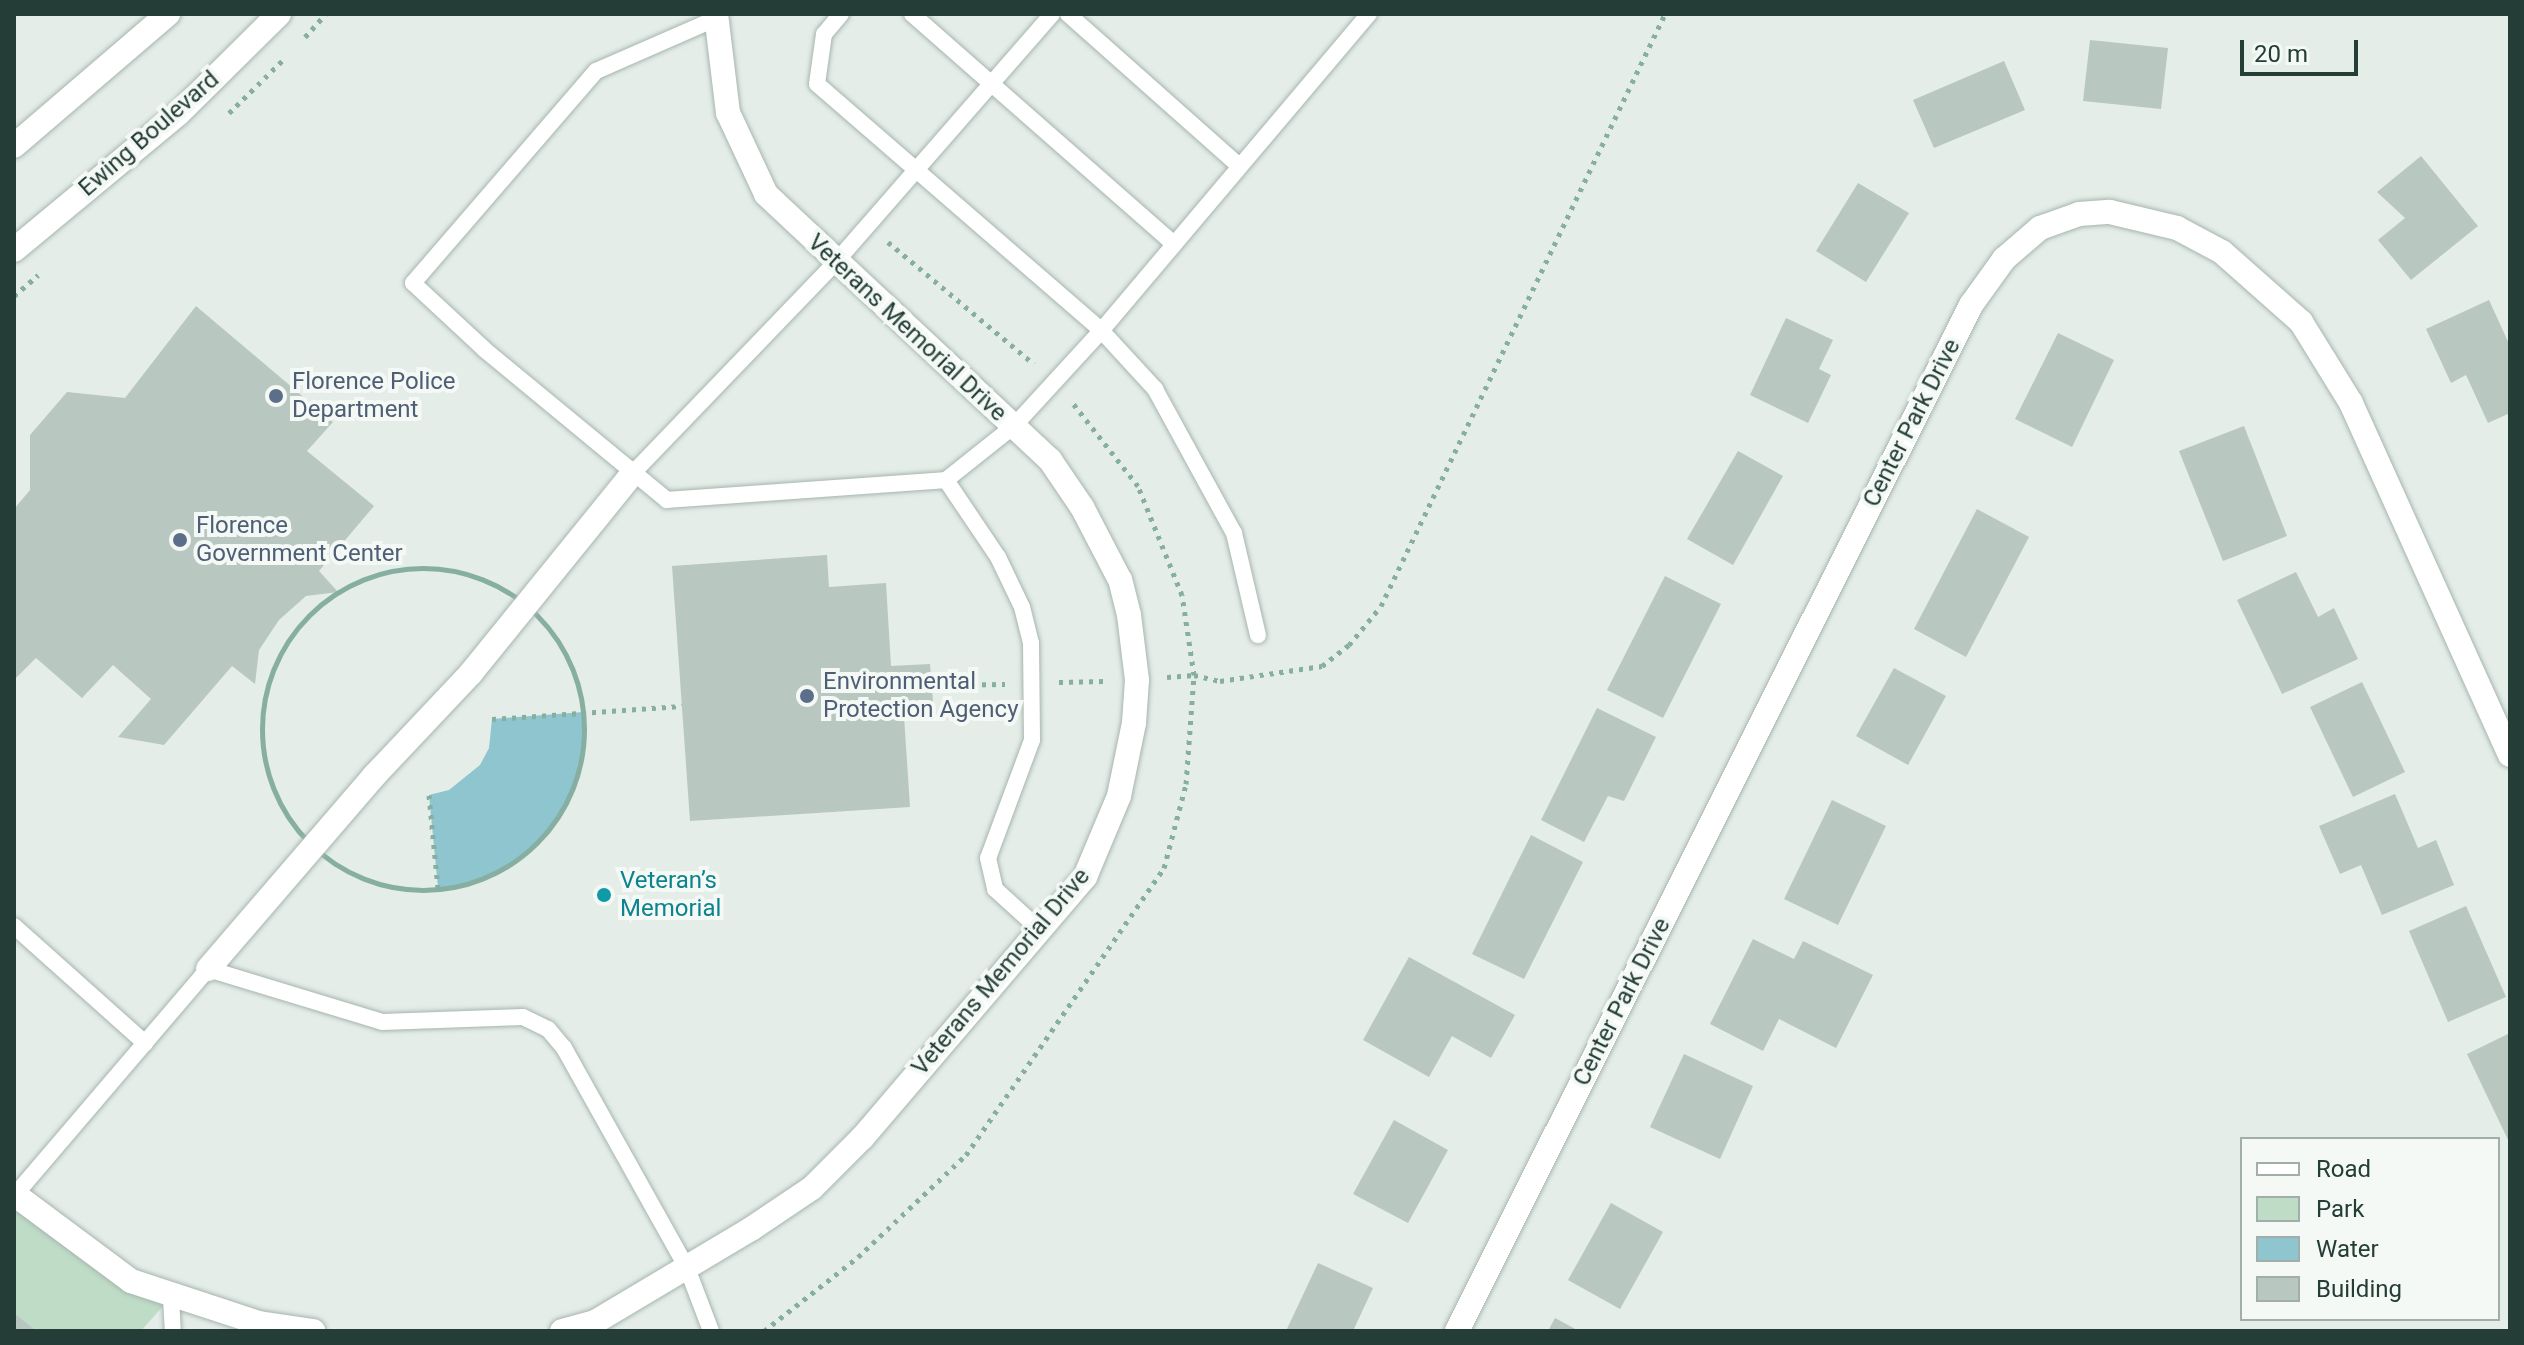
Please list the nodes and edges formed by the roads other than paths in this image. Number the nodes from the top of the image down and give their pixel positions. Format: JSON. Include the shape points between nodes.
{"nodes":[{"id":1,"x":168,"y":14,"type":"edge"},
{"id":2,"x":279,"y":14,"type":"edge"},
{"id":3,"x":841,"y":14,"type":"edge"},
{"id":4,"x":912,"y":14,"type":"edge"},
{"id":5,"x":1052,"y":14,"type":"edge"},
{"id":6,"x":1068,"y":14,"type":"edge"},
{"id":7,"x":1369,"y":14,"type":"edge"},
{"id":8,"x":715,"y":17,"type":"edge"},
{"id":9,"x":990,"y":85,"type":"junction"},
{"id":10,"x":14,"y":146,"type":"edge"},
{"id":11,"x":1239,"y":166,"type":"junction"},
{"id":12,"x":916,"y":170,"type":"junction"},
{"id":13,"x":1174,"y":244,"type":"junction"},
{"id":14,"x":14,"y":250,"type":"edge"},
{"id":15,"x":835,"y":263,"type":"junction"},
{"id":16,"x":1101,"y":331,"type":"junction"},
{"id":17,"x":1014,"y":426,"type":"junction"},
{"id":18,"x":633,"y":473,"type":"junction"},
{"id":19,"x":946,"y":480,"type":"junction"},
{"id":20,"x":1258,"y":635,"type":"dead end"},
{"id":21,"x":2510,"y":755,"type":"edge"},
{"id":22,"x":14,"y":926,"type":"edge"},
{"id":23,"x":1040,"y":930,"type":"junction"},
{"id":24,"x":208,"y":969,"type":"junction"},
{"id":25,"x":145,"y":1043,"type":"junction"},
{"id":26,"x":14,"y":1194,"type":"edge"},
{"id":27,"x":687,"y":1268,"type":"junction"},
{"id":28,"x":171,"y":1297,"type":"junction"},
{"id":29,"x":173,"y":1331,"type":"edge"},
{"id":30,"x":313,"y":1331,"type":"edge"},
{"id":31,"x":562,"y":1331,"type":"edge"},
{"id":32,"x":711,"y":1331,"type":"edge"},
{"id":33,"x":1457,"y":1331,"type":"edge"}],
"edges":[{"from":1,"to":10,"type":"street"},
{"from":2,"to":14,"type":"street","name":"Ewing Boulevard","via":[[178,114]]},
{"from":3,"to":12,"type":"lane","via":[[824,34],[817,84]]},
{"from":4,"to":9,"type":"lane"},
{"from":5,"to":9,"type":"lane"},
{"from":6,"to":11,"type":"lane"},
{"from":7,"to":11,"type":"lane"},
{"from":8,"to":15,"type":"street","name":"Veterans Memorial Drive","via":[[720,80],[740,147],[766,194]]},
{"from":8,"to":18,"type":"lane","via":[[596,71],[413,283]]},
{"from":9,"to":12,"type":"lane"},
{"from":9,"to":13,"type":"lane"},
{"from":11,"to":13,"type":"lane"},
{"from":12,"to":15,"type":"lane"},
{"from":12,"to":16,"type":"lane"},
{"from":13,"to":16,"type":"lane"},
{"from":15,"to":17,"type":"street","name":"Veterans Memorial Drive"},
{"from":15,"to":18,"type":"lane"},
{"from":16,"to":17,"type":"lane"},
{"from":16,"to":20,"type":"lane","via":[[1155,389],[1214,494],[1234,533]]},
{"from":17,"to":19,"type":"lane"},
{"from":17,"to":23,"type":"street","name":"Veterans Memorial Drive","via":[[1050,460],[1115,569],[1129,615],[1137,680],[1128,758],[1105,836],[1085,877]]},
{"from":18,"to":19,"type":"lane","via":[[667,500]]},
{"from":18,"to":24,"type":"street","via":[[471,673],[374,776]]},
{"from":19,"to":23,"type":"lane","via":[[998,557],[1022,607],[1034,683],[1032,740],[988,858],[995,889]]},
{"from":21,"to":33,"type":"street","name":"Center Park Drive","via":[[2351,403],[2301,322],[2222,252],[2177,228],[2110,212],[2079,214],[2040,228],[2004,259],[1971,305]]},
{"from":22,"to":25,"type":"lane"},
{"from":23,"to":27,"type":"street","name":"Veterans Memorial Drive","via":[[863,1137],[812,1188]]},
{"from":24,"to":25,"type":"lane"},
{"from":24,"to":27,"type":"lane","via":[[382,1022],[494,1015],[523,1017],[548,1029],[564,1048]]},
{"from":25,"to":26,"type":"lane"},
{"from":26,"to":28,"type":"street","via":[[131,1281]]},
{"from":27,"to":31,"type":"street","name":"Veterans Memorial Drive","via":[[595,1322]]},
{"from":27,"to":32,"type":"lane"},
{"from":28,"to":29,"type":"lane"},
{"from":28,"to":30,"type":"street","via":[[259,1323]]}]}
